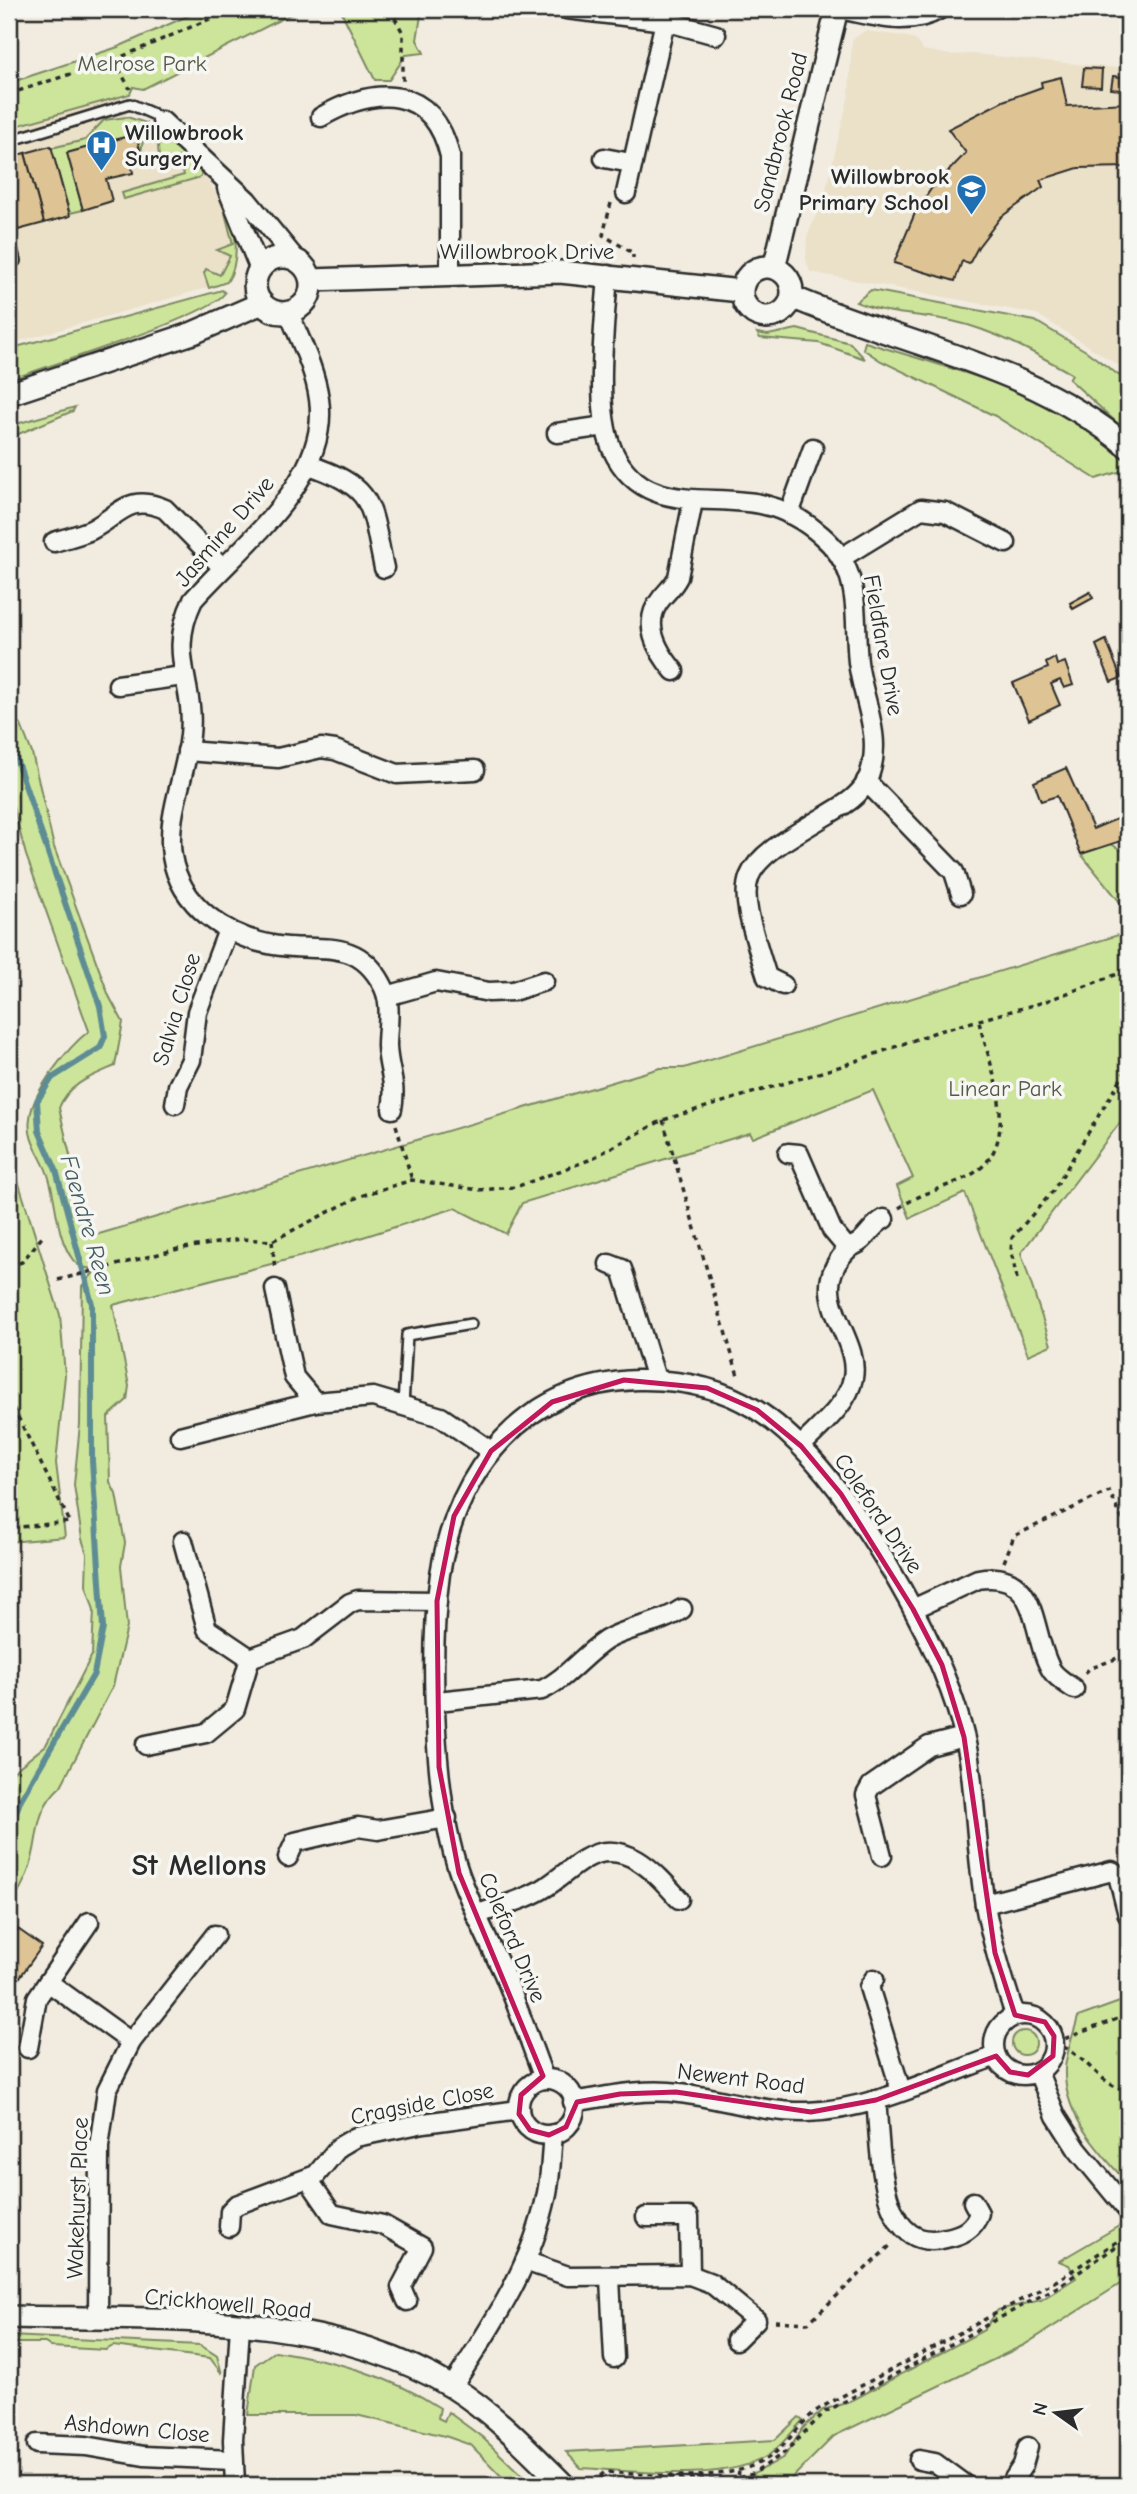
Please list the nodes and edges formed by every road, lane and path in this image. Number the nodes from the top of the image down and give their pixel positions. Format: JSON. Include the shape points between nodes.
{"nodes":[{"id":1,"x":233,"y":9,"type":"edge"},
{"id":2,"x":390,"y":9,"type":"edge"},
{"id":3,"x":566,"y":9,"type":"edge"},
{"id":4,"x":838,"y":9,"type":"edge"},
{"id":5,"x":940,"y":9,"type":"edge"},
{"id":6,"x":665,"y":22,"type":"junction"},
{"id":7,"x":716,"y":35,"type":"dead end"},
{"id":8,"x":114,"y":60,"type":"junction"},
{"id":9,"x":138,"y":91,"type":"dead end"},
{"id":10,"x":9,"y":94,"type":"edge"},
{"id":11,"x":403,"y":97,"type":"junction"},
{"id":12,"x":321,"y":117,"type":"dead end"},
{"id":13,"x":162,"y":121,"type":"joint"},
{"id":14,"x":9,"y":141,"type":"edge"},
{"id":15,"x":604,"y":158,"type":"dead end"},
{"id":16,"x":631,"y":163,"type":"junction"},
{"id":17,"x":220,"y":176,"type":"junction"},
{"id":18,"x":626,"y":193,"type":"joint"},
{"id":19,"x":9,"y":236,"type":"edge"},
{"id":20,"x":15,"y":261,"type":"dead end"},
{"id":21,"x":297,"y":261,"type":"junction"},
{"id":22,"x":774,"y":268,"type":"junction"},
{"id":23,"x":260,"y":270,"type":"junction"},
{"id":24,"x":450,"y":275,"type":"junction"},
{"id":25,"x":608,"y":275,"type":"junction"},
{"id":26,"x":631,"y":278,"type":"junction"},
{"id":27,"x":311,"y":280,"type":"junction"},
{"id":28,"x":741,"y":291,"type":"junction"},
{"id":29,"x":792,"y":297,"type":"junction"},
{"id":30,"x":262,"y":303,"type":"junction"},
{"id":31,"x":289,"y":313,"type":"junction"},
{"id":32,"x":9,"y":394,"type":"edge"},
{"id":33,"x":605,"y":426,"type":"junction"},
{"id":34,"x":557,"y":433,"type":"dead end"},
{"id":35,"x":1128,"y":447,"type":"edge"},
{"id":36,"x":813,"y":448,"type":"dead end"},
{"id":37,"x":309,"y":466,"type":"junction"},
{"id":38,"x":693,"y":501,"type":"junction"},
{"id":39,"x":789,"y":514,"type":"junction"},
{"id":40,"x":54,"y":542,"type":"dead end"},
{"id":41,"x":1006,"y":542,"type":"dead end"},
{"id":42,"x":841,"y":558,"type":"junction"},
{"id":43,"x":222,"y":567,"type":"junction"},
{"id":44,"x":384,"y":568,"type":"dead end"},
{"id":45,"x":674,"y":671,"type":"dead end"},
{"id":46,"x":183,"y":676,"type":"junction"},
{"id":47,"x":118,"y":685,"type":"dead end"},
{"id":48,"x":187,"y":751,"type":"junction"},
{"id":49,"x":475,"y":770,"type":"dead end"},
{"id":50,"x":866,"y":782,"type":"junction"},
{"id":51,"x":961,"y":894,"type":"dead end"},
{"id":52,"x":228,"y":930,"type":"junction"},
{"id":53,"x":1128,"y":970,"type":"edge"},
{"id":54,"x":544,"y":981,"type":"dead end"},
{"id":55,"x":783,"y":985,"type":"dead end"},
{"id":56,"x":387,"y":996,"type":"junction"},
{"id":57,"x":979,"y":1022,"type":"junction"},
{"id":58,"x":1128,"y":1067,"type":"edge"},
{"id":59,"x":175,"y":1104,"type":"dead end"},
{"id":60,"x":392,"y":1109,"type":"joint"},
{"id":61,"x":663,"y":1119,"type":"junction"},
{"id":62,"x":788,"y":1153,"type":"dead end"},
{"id":63,"x":412,"y":1181,"type":"junction"},
{"id":64,"x":884,"y":1219,"type":"joint"},
{"id":65,"x":43,"y":1236,"type":"dead end"},
{"id":66,"x":272,"y":1241,"type":"junction"},
{"id":67,"x":848,"y":1249,"type":"junction"},
{"id":68,"x":609,"y":1264,"type":"dead end"},
{"id":69,"x":9,"y":1266,"type":"edge"},
{"id":70,"x":1017,"y":1279,"type":"dead end"},
{"id":71,"x":58,"y":1280,"type":"dead end"},
{"id":72,"x":275,"y":1289,"type":"joint"},
{"id":73,"x":471,"y":1324,"type":"dead end"},
{"id":74,"x":656,"y":1379,"type":"junction"},
{"id":75,"x":9,"y":1399,"type":"edge"},
{"id":76,"x":737,"y":1399,"type":"junction"},
{"id":77,"x":315,"y":1402,"type":"junction"},
{"id":78,"x":402,"y":1408,"type":"junction"},
{"id":79,"x":180,"y":1436,"type":"dead end"},
{"id":80,"x":801,"y":1446,"type":"junction"},
{"id":81,"x":491,"y":1451,"type":"junction"},
{"id":82,"x":9,"y":1528,"type":"edge"},
{"id":83,"x":1128,"y":1531,"type":"edge"},
{"id":84,"x":183,"y":1541,"type":"dead end"},
{"id":85,"x":997,"y":1578,"type":"junction"},
{"id":86,"x":437,"y":1601,"type":"junction"},
{"id":87,"x":682,"y":1609,"type":"dead end"},
{"id":88,"x":914,"y":1609,"type":"junction"},
{"id":89,"x":1128,"y":1654,"type":"edge"},
{"id":90,"x":250,"y":1658,"type":"junction"},
{"id":91,"x":1074,"y":1689,"type":"joint"},
{"id":92,"x":437,"y":1701,"type":"junction"},
{"id":93,"x":964,"y":1737,"type":"junction"},
{"id":94,"x":146,"y":1745,"type":"dead end"},
{"id":95,"x":447,"y":1818,"type":"junction"},
{"id":96,"x":288,"y":1857,"type":"dead end"},
{"id":97,"x":882,"y":1857,"type":"dead end"},
{"id":98,"x":679,"y":1899,"type":"dead end"},
{"id":99,"x":985,"y":1903,"type":"junction"},
{"id":100,"x":1128,"y":1914,"type":"edge"},
{"id":101,"x":477,"y":1915,"type":"junction"},
{"id":102,"x":89,"y":1922,"type":"dead end"},
{"id":103,"x":215,"y":1935,"type":"dead end"},
{"id":104,"x":874,"y":1979,"type":"dead end"},
{"id":105,"x":48,"y":1982,"type":"junction"},
{"id":106,"x":1015,"y":2015,"type":"junction"},
{"id":107,"x":1128,"y":2015,"type":"edge"},
{"id":108,"x":131,"y":2042,"type":"junction"},
{"id":109,"x":1055,"y":2043,"type":"junction"},
{"id":110,"x":28,"y":2048,"type":"dead end"},
{"id":111,"x":996,"y":2056,"type":"junction"},
{"id":112,"x":1038,"y":2072,"type":"junction"},
{"id":113,"x":544,"y":2079,"type":"junction"},
{"id":114,"x":901,"y":2091,"type":"junction"},
{"id":115,"x":1128,"y":2092,"type":"edge"},
{"id":116,"x":876,"y":2099,"type":"junction"},
{"id":117,"x":573,"y":2102,"type":"junction"},
{"id":118,"x":519,"y":2110,"type":"junction"},
{"id":119,"x":553,"y":2134,"type":"junction"},
{"id":120,"x":308,"y":2179,"type":"junction"},
{"id":121,"x":973,"y":2202,"type":"dead end"},
{"id":122,"x":1128,"y":2211,"type":"edge"},
{"id":123,"x":646,"y":2217,"type":"dead end"},
{"id":124,"x":229,"y":2227,"type":"dead end"},
{"id":125,"x":911,"y":2237,"type":"junction"},
{"id":126,"x":525,"y":2262,"type":"junction"},
{"id":127,"x":690,"y":2275,"type":"junction"},
{"id":128,"x":610,"y":2278,"type":"junction"},
{"id":129,"x":407,"y":2301,"type":"dead end"},
{"id":130,"x":9,"y":2317,"type":"edge"},
{"id":131,"x":98,"y":2319,"type":"junction"},
{"id":132,"x":756,"y":2320,"type":"junction"},
{"id":133,"x":240,"y":2325,"type":"junction"},
{"id":134,"x":736,"y":2340,"type":"dead end"},
{"id":135,"x":614,"y":2358,"type":"dead end"},
{"id":136,"x":452,"y":2387,"type":"junction"},
{"id":137,"x":37,"y":2444,"type":"dead end"},
{"id":138,"x":1028,"y":2447,"type":"dead end"},
{"id":139,"x":232,"y":2460,"type":"junction"},
{"id":140,"x":919,"y":2460,"type":"dead end"},
{"id":141,"x":739,"y":2472,"type":"junction"},
{"id":142,"x":738,"y":2478,"type":"junction"},
{"id":143,"x":235,"y":2485,"type":"edge"},
{"id":144,"x":564,"y":2485,"type":"edge"},
{"id":145,"x":736,"y":2485,"type":"edge"},
{"id":146,"x":965,"y":2485,"type":"edge"},
{"id":147,"x":1010,"y":2485,"type":"edge"}],
"edges":[{"from":1,"to":8,"type":"path"},
{"from":2,"to":11,"type":"path","via":[[403,33]]},
{"from":3,"to":6,"type":"street"},
{"from":4,"to":5,"type":"street","via":[[908,20],[925,18]]},
{"from":4,"to":22,"type":"street","name":"Sandbrook Road"},
{"from":6,"to":7,"type":"street"},
{"from":6,"to":16,"type":"street"},
{"from":8,"to":9,"type":"path","via":[[125,84]]},
{"from":8,"to":10,"type":"path"},
{"from":11,"to":12,"type":"street","via":[[362,98]]},
{"from":11,"to":24,"type":"street","via":[[429,114],[446,140],[450,156]]},
{"from":13,"to":14,"type":"lane","via":[[130,104]]},
{"from":13,"to":17,"type":"street"},
{"from":15,"to":16,"type":"street"},
{"from":16,"to":18,"type":"street"},
{"from":17,"to":21,"type":"street","via":[[247,200]]},
{"from":17,"to":23,"type":"street"},
{"from":18,"to":26,"type":"path","via":[[611,203],[603,235],[633,253]]},
{"from":19,"to":20,"type":"lane"},
{"from":21,"to":23,"type":"street","via":[[280,257]]},
{"from":21,"to":27,"type":"street"},
{"from":22,"to":28,"type":"street","via":[[753,271]]},
{"from":22,"to":29,"type":"street","via":[[787,276]]},
{"from":23,"to":30,"type":"street","via":[[256,287]]},
{"from":24,"to":25,"type":"street","name":"Willowbrook Drive"},
{"from":24,"to":27,"type":"street","name":"Willowbrook Drive"},
{"from":25,"to":26,"type":"street","name":"Willowbrook Drive"},
{"from":25,"to":33,"type":"street","name":"Fieldfare Drive"},
{"from":26,"to":28,"type":"street","name":"Willowbrook Drive"},
{"from":27,"to":31,"type":"street","via":[[309,297]]},
{"from":28,"to":29,"type":"street","via":[[746,307],[760,317],[777,316]]},
{"from":29,"to":35,"type":"street","via":[[1026,383],[1091,418]]},
{"from":30,"to":31,"type":"street","via":[[275,312]]},
{"from":30,"to":32,"type":"street","via":[[192,333]]},
{"from":31,"to":37,"type":"street","name":"Jasmine Drive","via":[[319,399],[318,443]]},
{"from":33,"to":34,"type":"street"},
{"from":33,"to":38,"type":"street","name":"Fieldfare Drive","via":[[623,468],[640,483],[658,494]]},
{"from":36,"to":39,"type":"street"},
{"from":37,"to":43,"type":"street","name":"Jasmine Drive","via":[[273,514]]},
{"from":37,"to":44,"type":"street","via":[[339,475],[362,493]]},
{"from":38,"to":39,"type":"street","name":"Fieldfare Drive","via":[[744,502]]},
{"from":38,"to":45,"type":"street","via":[[678,577],[660,600],[652,626],[656,650]]},
{"from":39,"to":42,"type":"street","name":"Fieldfare Drive","via":[[814,528]]},
{"from":40,"to":43,"type":"street","via":[[89,531],[123,507],[154,504],[165,509]]},
{"from":41,"to":42,"type":"street","via":[[945,512],[921,509]]},
{"from":42,"to":50,"type":"street","name":"Fieldfare Drive","via":[[854,596],[859,670],[873,722],[875,745]]},
{"from":43,"to":46,"type":"street","name":"Jasmine Drive","via":[[193,600],[185,617],[180,655]]},
{"from":46,"to":47,"type":"street"},
{"from":46,"to":48,"type":"street","name":"Jasmine Drive","via":[[191,718]]},
{"from":48,"to":49,"type":"street","via":[[278,758],[321,748],[397,774]]},
{"from":48,"to":52,"type":"street","name":"Jasmine Drive","via":[[173,812],[173,858],[193,900]]},
{"from":50,"to":51,"type":"street","via":[[954,872]]},
{"from":50,"to":55,"type":"street","via":[[844,805],[769,849],[750,872],[746,910],[767,977]]},
{"from":52,"to":56,"type":"street","name":"Jasmine Drive","via":[[276,946],[348,951],[374,972]]},
{"from":52,"to":59,"type":"street","name":"Salvia Close","via":[[197,1012],[191,1060]]},
{"from":53,"to":57,"type":"path"},
{"from":54,"to":56,"type":"street","via":[[513,992],[436,982]]},
{"from":56,"to":60,"type":"street","via":[[388,1056],[396,1088]]},
{"from":57,"to":61,"type":"path"},
{"from":57,"to":64,"type":"path","via":[[1001,1128],[993,1156],[968,1176]]},
{"from":58,"to":70,"type":"path","via":[[1059,1182],[1012,1238],[1010,1251]]},
{"from":60,"to":63,"type":"path"},
{"from":61,"to":63,"type":"path","via":[[589,1160],[516,1187],[479,1190]]},
{"from":61,"to":76,"type":"path","via":[[740,1383]]},
{"from":62,"to":67,"type":"street","via":[[799,1154],[832,1230]]},
{"from":63,"to":66,"type":"path","via":[[360,1196]]},
{"from":64,"to":67,"type":"street"},
{"from":65,"to":69,"type":"path","via":[[22,1262]]},
{"from":66,"to":71,"type":"path","via":[[242,1239],[178,1249]]},
{"from":66,"to":72,"type":"path"},
{"from":67,"to":80,"type":"street","via":[[830,1292],[832,1309],[854,1361],[853,1376],[844,1400]]},
{"from":68,"to":74,"type":"street","via":[[622,1269]]},
{"from":72,"to":77,"type":"street","via":[[294,1377]]},
{"from":73,"to":78,"type":"lane","via":[[407,1335]]},
{"from":74,"to":76,"type":"street","name":"Coleford Drive"},
{"from":74,"to":81,"type":"street","name":"Coleford Drive","via":[[624,1380],[576,1391],[535,1412]]},
{"from":75,"to":82,"type":"path","via":[[70,1522]]},
{"from":76,"to":80,"type":"street","name":"Coleford Drive"},
{"from":77,"to":78,"type":"street","via":[[373,1396]]},
{"from":77,"to":79,"type":"street"},
{"from":78,"to":81,"type":"street","via":[[441,1417]]},
{"from":80,"to":88,"type":"street","name":"Coleford Drive","via":[[841,1494]]},
{"from":81,"to":86,"type":"street","name":"Coleford Drive","via":[[454,1516]]},
{"from":83,"to":85,"type":"path","via":[[1109,1491],[1014,1536]]},
{"from":84,"to":90,"type":"street","via":[[207,1629]]},
{"from":85,"to":88,"type":"street","via":[[978,1578]]},
{"from":85,"to":91,"type":"street","via":[[1025,1596],[1053,1673]]},
{"from":86,"to":90,"type":"street","via":[[350,1602],[303,1639]]},
{"from":86,"to":92,"type":"street","name":"Coleford Drive"},
{"from":87,"to":92,"type":"street","via":[[667,1619],[610,1638],[542,1690]]},
{"from":88,"to":93,"type":"street","name":"Coleford Drive","via":[[942,1665]]},
{"from":89,"to":91,"type":"path","via":[[1089,1669]]},
{"from":90,"to":94,"type":"street","via":[[235,1709],[216,1725],[206,1732]]},
{"from":92,"to":95,"type":"street","name":"Coleford Drive","via":[[439,1767]]},
{"from":93,"to":97,"type":"street","via":[[929,1746],[871,1786],[866,1796]]},
{"from":93,"to":99,"type":"street","name":"Coleford Drive"},
{"from":95,"to":96,"type":"street","via":[[378,1830],[358,1827],[295,1842]]},
{"from":95,"to":101,"type":"street","name":"Coleford Drive","via":[[459,1873]]},
{"from":98,"to":101,"type":"street","via":[[642,1861],[604,1852],[588,1857],[539,1891]]},
{"from":99,"to":100,"type":"street","via":[[1112,1871],[1118,1875]]},
{"from":99,"to":106,"type":"street","name":"Coleford Drive"},
{"from":101,"to":113,"type":"street","name":"Coleford Drive"},
{"from":102,"to":105,"type":"street"},
{"from":103,"to":108,"type":"street","name":"Wakehurst Place"},
{"from":104,"to":114,"type":"street","via":[[869,1987]]},
{"from":105,"to":108,"type":"street"},
{"from":105,"to":110,"type":"street","via":[[37,1998]]},
{"from":106,"to":109,"type":"street","via":[[1036,2016],[1045,2022]]},
{"from":106,"to":111,"type":"street","via":[[1005,2020],[995,2035]]},
{"from":107,"to":109,"type":"path"},
{"from":108,"to":131,"type":"street","name":"Wakehurst Place","via":[[107,2090],[99,2147]]},
{"from":109,"to":112,"type":"street","via":[[1052,2056]]},
{"from":109,"to":115,"type":"path","via":[[1071,2048],[1108,2082]]},
{"from":111,"to":112,"type":"street","via":[[1010,2072]]},
{"from":111,"to":114,"type":"street","name":"Newent Road"},
{"from":112,"to":122,"type":"street","via":[[1056,2116],[1077,2149]]},
{"from":113,"to":117,"type":"street","via":[[560,2082]]},
{"from":113,"to":118,"type":"street","via":[[527,2087]]},
{"from":114,"to":116,"type":"street","name":"Newent Road"},
{"from":116,"to":117,"type":"street","name":"Newent Road","via":[[793,2112],[676,2092]]},
{"from":116,"to":125,"type":"street","via":[[889,2204],[894,2218]]},
{"from":117,"to":119,"type":"street","via":[[572,2119]]},
{"from":118,"to":119,"type":"street","via":[[530,2130]]},
{"from":118,"to":120,"type":"street","name":"Cragside Close","via":[[356,2137],[339,2147]]},
{"from":119,"to":126,"type":"street","via":[[547,2194]]},
{"from":120,"to":124,"type":"street","name":"Cragside Close","via":[[236,2205],[230,2211]]},
{"from":120,"to":129,"type":"street","via":[[332,2214],[383,2225],[422,2247],[401,2287]]},
{"from":121,"to":125,"type":"street","via":[[979,2213],[976,2224],[961,2235],[942,2240]]},
{"from":123,"to":127,"type":"street","via":[[689,2217]]},
{"from":125,"to":132,"type":"path","via":[[891,2244],[808,2323]]},
{"from":126,"to":128,"type":"street","via":[[568,2276]]},
{"from":126,"to":136,"type":"street","via":[[498,2316]]},
{"from":127,"to":128,"type":"street"},
{"from":127,"to":132,"type":"street","via":[[711,2283]]},
{"from":128,"to":135,"type":"street"},
{"from":130,"to":131,"type":"street","name":"Crickhowell Road"},
{"from":131,"to":133,"type":"street","name":"Crickhowell Road"},
{"from":132,"to":134,"type":"street"},
{"from":133,"to":136,"type":"street","name":"Crickhowell Road","via":[[340,2341],[380,2353]]},
{"from":133,"to":139,"type":"street"},
{"from":136,"to":144,"type":"street","name":"Crickhowell Road","via":[[508,2431]]},
{"from":137,"to":139,"type":"street","name":"Ashdown Close"},
{"from":138,"to":147,"type":"street"},
{"from":139,"to":143,"type":"street"},
{"from":140,"to":146,"type":"street","via":[[935,2463]]},
{"from":141,"to":142,"type":"path"},
{"from":141,"to":142,"type":"path","via":[[605,2472],[600,2476],[644,2481]]},
{"from":141,"to":142,"type":"path","via":[[782,2447],[822,2407],[1124,2241],[1059,2286],[825,2412],[770,2465]]},
{"from":142,"to":145,"type":"path"}]}
